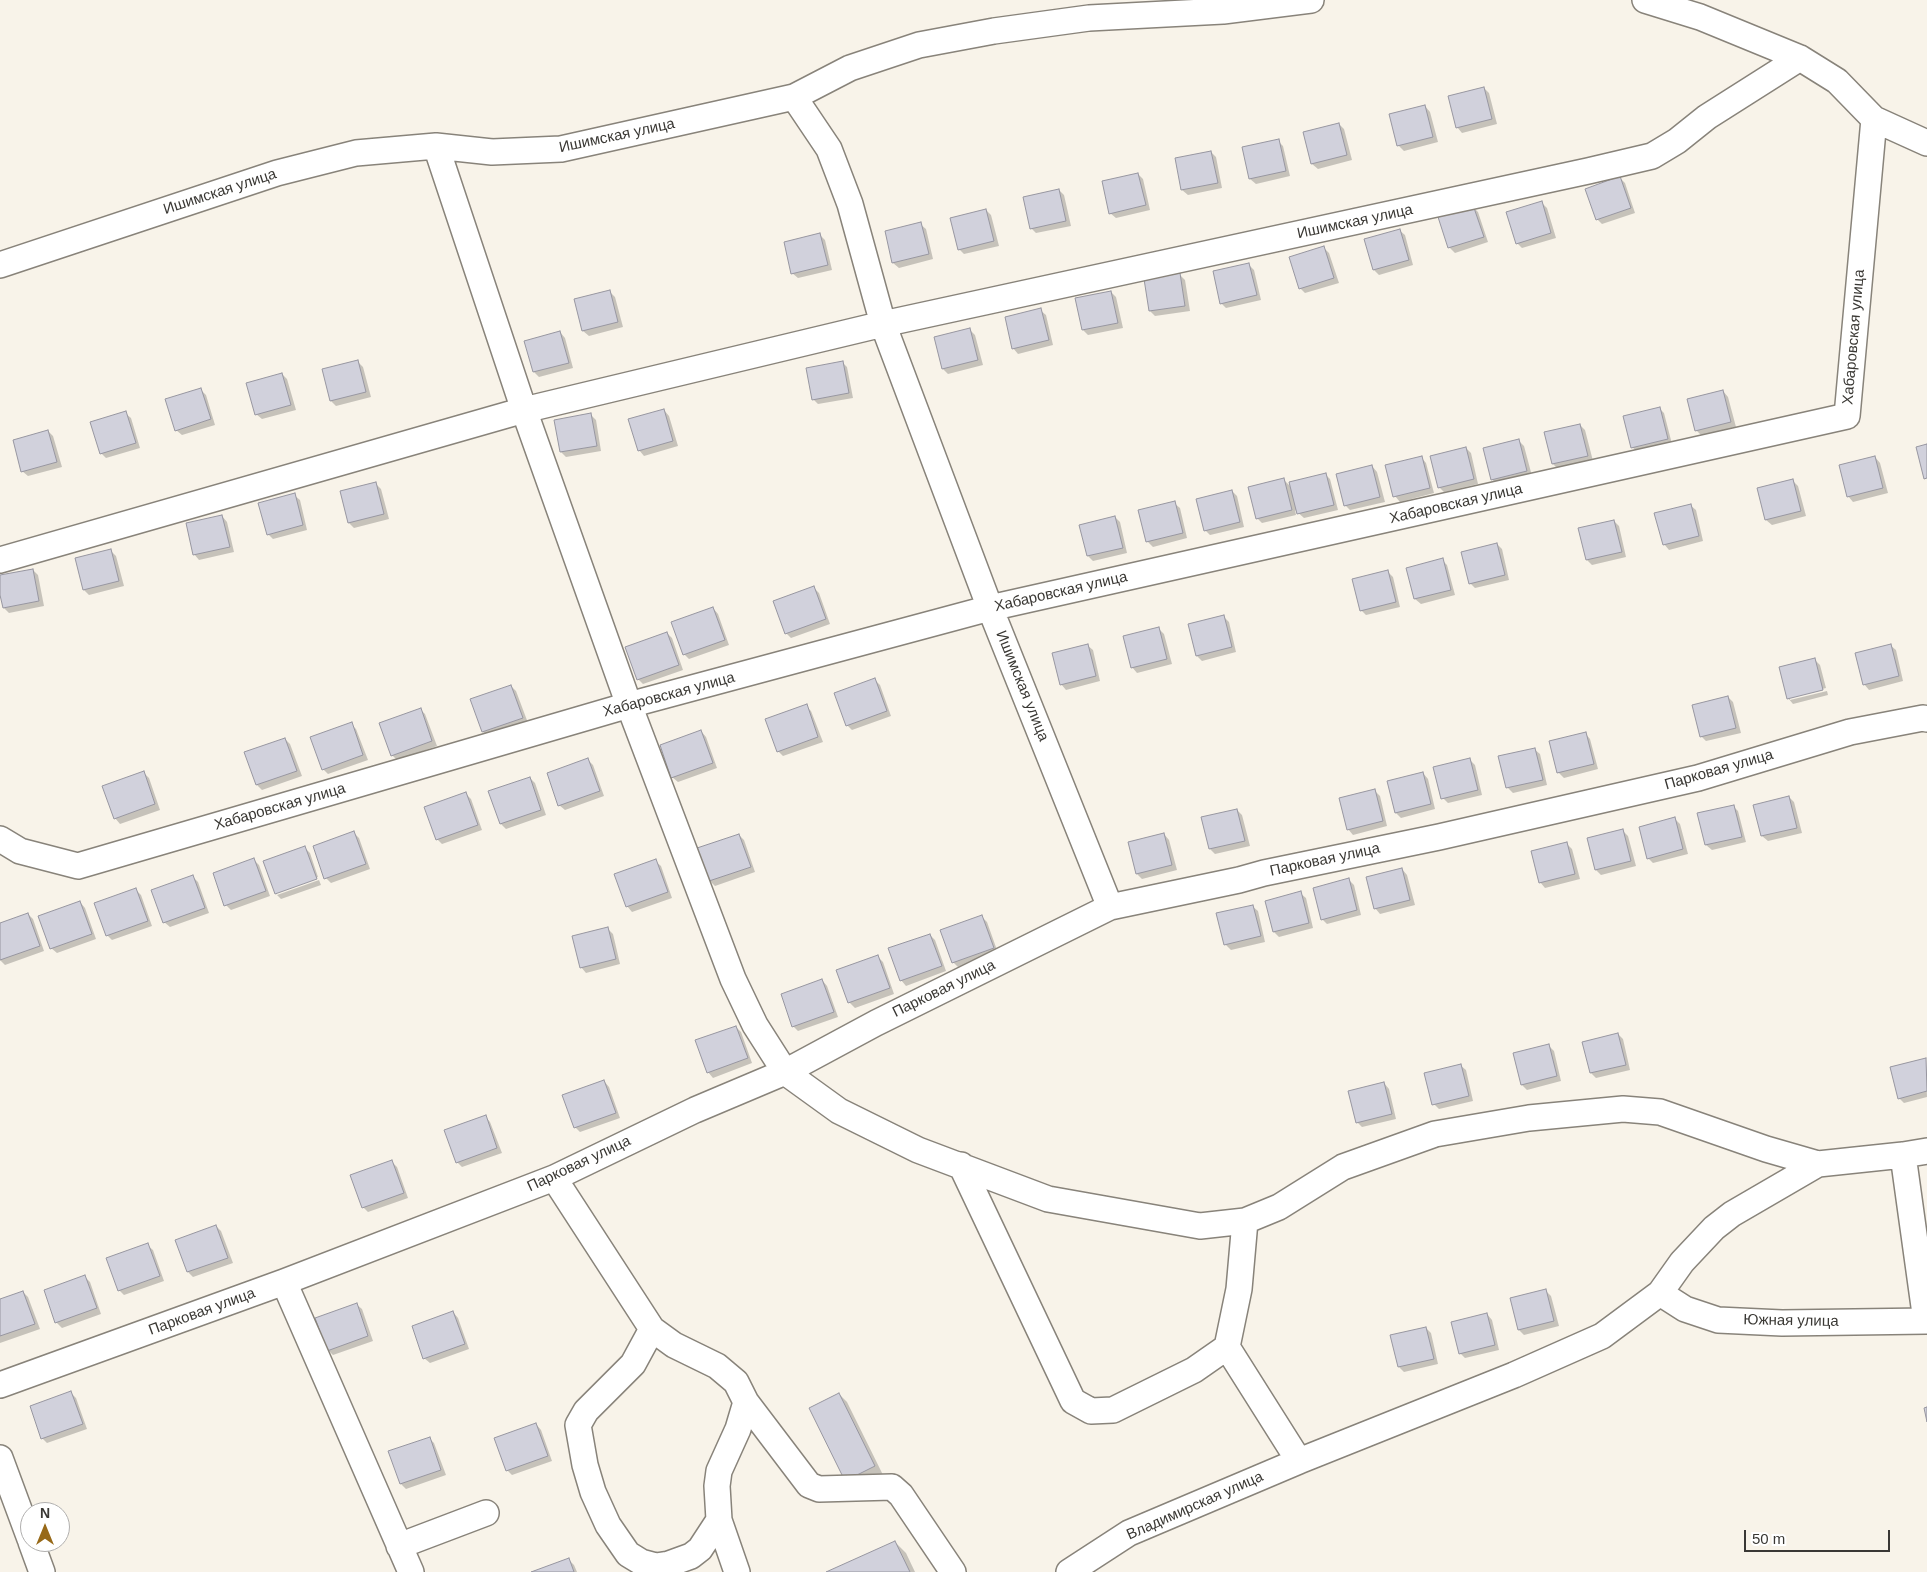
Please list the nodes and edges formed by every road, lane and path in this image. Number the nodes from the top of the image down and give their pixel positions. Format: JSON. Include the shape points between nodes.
{"nodes":[{"id":1,"x":1311,"y":0,"type":"edge"},
{"id":2,"x":1645,"y":0,"type":"edge"},
{"id":3,"x":1800,"y":58,"type":"junction"},
{"id":4,"x":794,"y":98,"type":"junction"},
{"id":5,"x":1874,"y":119,"type":"junction"},
{"id":6,"x":1927,"y":143,"type":"edge"},
{"id":7,"x":436,"y":146,"type":"junction"},
{"id":8,"x":0,"y":264,"type":"edge"},
{"id":9,"x":884,"y":324,"type":"junction"},
{"id":10,"x":524,"y":410,"type":"junction"},
{"id":11,"x":0,"y":560,"type":"edge"},
{"id":12,"x":990,"y":608,"type":"junction"},
{"id":13,"x":629,"y":705,"type":"junction"},
{"id":14,"x":1927,"y":719,"type":"edge"},
{"id":15,"x":0,"y":839,"type":"edge"},
{"id":16,"x":1110,"y":908,"type":"junction"},
{"id":17,"x":785,"y":1072,"type":"junction"},
{"id":18,"x":1915,"y":1153,"type":"edge"},
{"id":19,"x":1818,"y":1164,"type":"junction"},
{"id":20,"x":961,"y":1166,"type":"junction"},
{"id":21,"x":554,"y":1178,"type":"junction"},
{"id":22,"x":1245,"y":1221,"type":"junction"},
{"id":23,"x":284,"y":1282,"type":"junction"},
{"id":24,"x":1660,"y":1293,"type":"junction"},
{"id":25,"x":1927,"y":1321,"type":"edge"},
{"id":26,"x":652,"y":1329,"type":"junction"},
{"id":27,"x":1227,"y":1347,"type":"junction"},
{"id":28,"x":0,"y":1385,"type":"edge"},
{"id":29,"x":746,"y":1402,"type":"junction"},
{"id":30,"x":0,"y":1458,"type":"edge"},
{"id":31,"x":1299,"y":1461,"type":"junction"},
{"id":32,"x":20,"y":1511,"type":"edge"},
{"id":33,"x":486,"y":1513,"type":"dead end"},
{"id":34,"x":719,"y":1520,"type":"junction"},
{"id":35,"x":400,"y":1546,"type":"junction"},
{"id":36,"x":35,"y":1552,"type":"edge"},
{"id":37,"x":42,"y":1572,"type":"edge"},
{"id":38,"x":411,"y":1572,"type":"edge"},
{"id":39,"x":737,"y":1572,"type":"edge"},
{"id":40,"x":952,"y":1572,"type":"edge"},
{"id":41,"x":1069,"y":1572,"type":"edge"}],
"edges":[{"from":1,"to":4,"type":"street","via":[[1223,11],[1089,18],[919,45],[850,68]]},
{"from":2,"to":3,"type":"street","via":[[1700,17]]},
{"from":3,"to":5,"type":"street","via":[[1837,82]]},
{"from":3,"to":9,"type":"street","name":"Ишимская улица","via":[[1707,117],[1678,142],[1652,156]]},
{"from":4,"to":7,"type":"street","name":"Ишимская улица","via":[[561,149],[492,152]]},
{"from":4,"to":9,"type":"street","name":"Ишимская улица","via":[[830,149],[850,204]]},
{"from":5,"to":6,"type":"street"},
{"from":5,"to":12,"type":"street","name":"Хабаровская улица","via":[[1847,416]]},
{"from":7,"to":8,"type":"street","name":"Ишимская улица","via":[[356,153],[277,173]]},
{"from":7,"to":10,"type":"street"},
{"from":9,"to":10,"type":"street","name":"Ишимская улица"},
{"from":9,"to":12,"type":"street","name":"Ишимская улица"},
{"from":10,"to":11,"type":"street","name":"Ишимская улица"},
{"from":10,"to":13,"type":"street"},
{"from":12,"to":13,"type":"street","name":"Хабаровская улица"},
{"from":12,"to":16,"type":"street","name":"Ишимская улица"},
{"from":13,"to":15,"type":"street","name":"Хабаровская улица","via":[[78,866],[20,851]]},
{"from":13,"to":17,"type":"street","via":[[733,979]]},
{"from":14,"to":16,"type":"street","name":"Парковая улица","via":[[1850,732],[1698,778]]},
{"from":16,"to":17,"type":"street","name":"Парковая улица","via":[[876,1023]]},
{"from":17,"to":20,"type":"street","via":[[839,1111],[918,1150]]},
{"from":17,"to":21,"type":"street","name":"Парковая улица","via":[[695,1110]]},
{"from":18,"to":19,"type":"street"},
{"from":18,"to":25,"type":"street"},
{"from":19,"to":22,"type":"street","via":[[1660,1112],[1623,1109],[1529,1118],[1434,1134],[1366,1158],[1343,1168],[1279,1207]]},
{"from":19,"to":24,"type":"street","name":"Владимирская улица","via":[[1714,1228],[1682,1262]]},
{"from":20,"to":22,"type":"street","via":[[1048,1199],[1200,1226]]},
{"from":20,"to":27,"type":"street","via":[[1073,1401],[1091,1411],[1113,1410],[1194,1370]]},
{"from":21,"to":23,"type":"street","name":"Парковая улица"},
{"from":21,"to":26,"type":"street"},
{"from":22,"to":27,"type":"street","via":[[1239,1289]]},
{"from":23,"to":28,"type":"street","name":"Парковая улица"},
{"from":23,"to":35,"type":"street"},
{"from":24,"to":25,"type":"street","name":"Южная улица","via":[[1685,1309],[1718,1320],[1782,1323]]},
{"from":24,"to":31,"type":"street","name":"Владимирская улица","via":[[1602,1336]]},
{"from":26,"to":29,"type":"street","via":[[674,1345],[717,1366],[736,1382]]},
{"from":26,"to":34,"type":"street","via":[[633,1364],[586,1411],[578,1424],[593,1492],[608,1525],[628,1554],[640,1562],[656,1566],[691,1556],[700,1549]]},
{"from":27,"to":31,"type":"street"},
{"from":29,"to":34,"type":"street","via":[[719,1471]]},
{"from":29,"to":40,"type":"street","via":[[810,1484],[819,1489],[892,1487],[901,1495]]},
{"from":30,"to":32,"type":"street"},
{"from":31,"to":41,"type":"street","name":"Владимирская улица","via":[[1129,1533]]},
{"from":33,"to":35,"type":"street"},
{"from":34,"to":39,"type":"street"},
{"from":35,"to":38,"type":"street"},
{"from":36,"to":37,"type":"street"}]}
